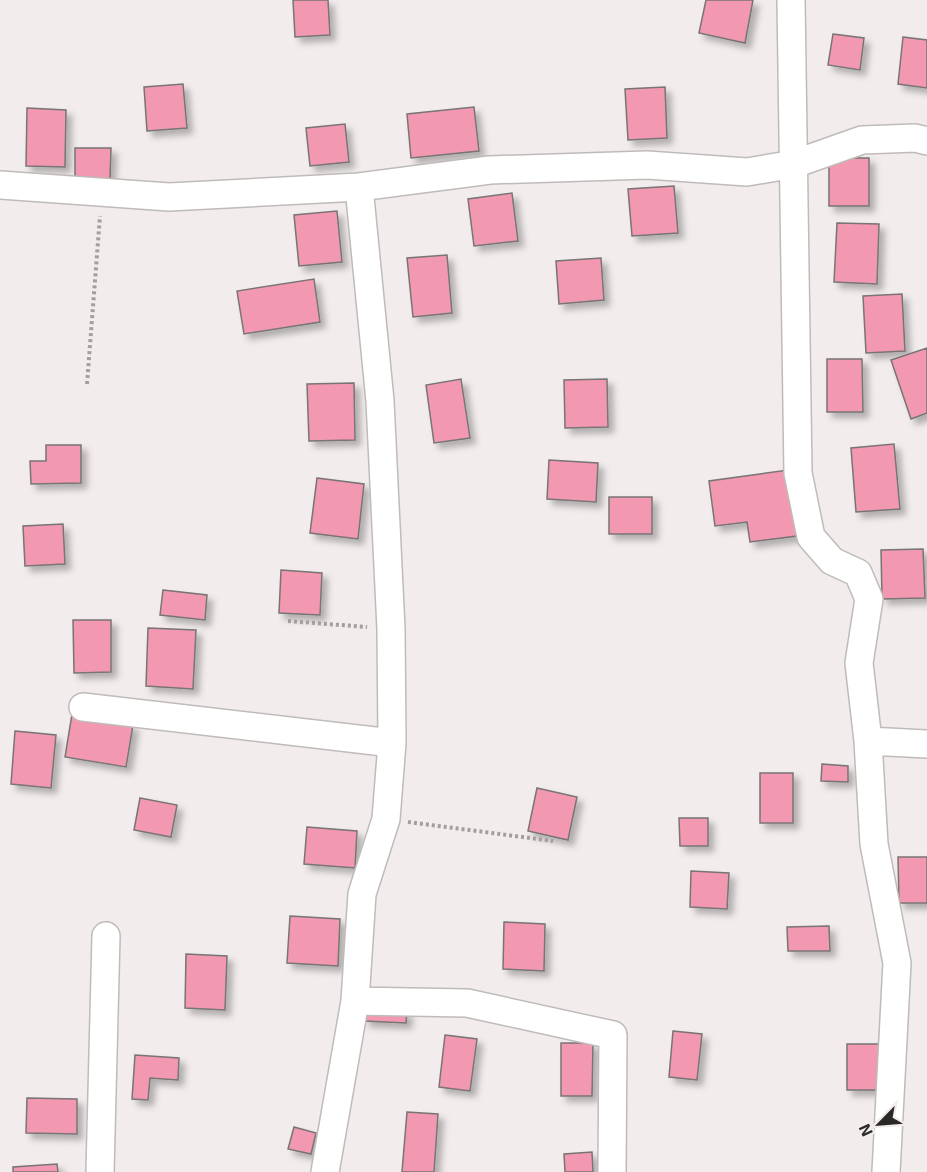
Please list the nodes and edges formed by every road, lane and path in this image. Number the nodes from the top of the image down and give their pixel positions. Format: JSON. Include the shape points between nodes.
{"nodes":[{"id":1,"x":791,"y":0,"type":"edge"},
{"id":2,"x":927,"y":141,"type":"edge"},
{"id":3,"x":794,"y":164,"type":"junction"},
{"id":4,"x":0,"y":185,"type":"edge"},
{"id":5,"x":359,"y":187,"type":"junction"},
{"id":6,"x":102,"y":191,"type":"junction"},
{"id":7,"x":87,"y":384,"type":"dead end"},
{"id":8,"x":288,"y":621,"type":"dead end"},
{"id":9,"x":391,"y":629,"type":"junction"},
{"id":10,"x":83,"y":707,"type":"dead end"},
{"id":11,"x":868,"y":741,"type":"junction"},
{"id":12,"x":392,"y":743,"type":"junction"},
{"id":13,"x":927,"y":744,"type":"edge"},
{"id":14,"x":386,"y":819,"type":"junction"},
{"id":15,"x":553,"y":841,"type":"dead end"},
{"id":16,"x":106,"y":936,"type":"dead end"},
{"id":17,"x":355,"y":1001,"type":"junction"},
{"id":18,"x":100,"y":1172,"type":"edge"},
{"id":19,"x":325,"y":1172,"type":"edge"},
{"id":20,"x":612,"y":1172,"type":"edge"},
{"id":21,"x":886,"y":1172,"type":"edge"}],
"edges":[{"from":1,"to":3,"type":"street"},
{"from":2,"to":3,"type":"street","via":[[862,140]]},
{"from":3,"to":5,"type":"street","via":[[747,172],[647,165],[489,170]]},
{"from":3,"to":11,"type":"street","via":[[798,473],[811,537],[831,561],[858,573],[869,599],[859,663]]},
{"from":4,"to":6,"type":"street"},
{"from":5,"to":6,"type":"street","via":[[169,197]]},
{"from":5,"to":9,"type":"street","via":[[380,401]]},
{"from":6,"to":7,"type":"path"},
{"from":8,"to":9,"type":"path"},
{"from":9,"to":12,"type":"street"},
{"from":10,"to":12,"type":"street"},
{"from":11,"to":13,"type":"street"},
{"from":11,"to":21,"type":"street","via":[[874,844],[897,963]]},
{"from":12,"to":14,"type":"street"},
{"from":14,"to":15,"type":"path"},
{"from":14,"to":17,"type":"street","via":[[362,894]]},
{"from":16,"to":18,"type":"street"},
{"from":17,"to":19,"type":"street"},
{"from":17,"to":20,"type":"street","via":[[467,1004],[613,1035]]}]}
